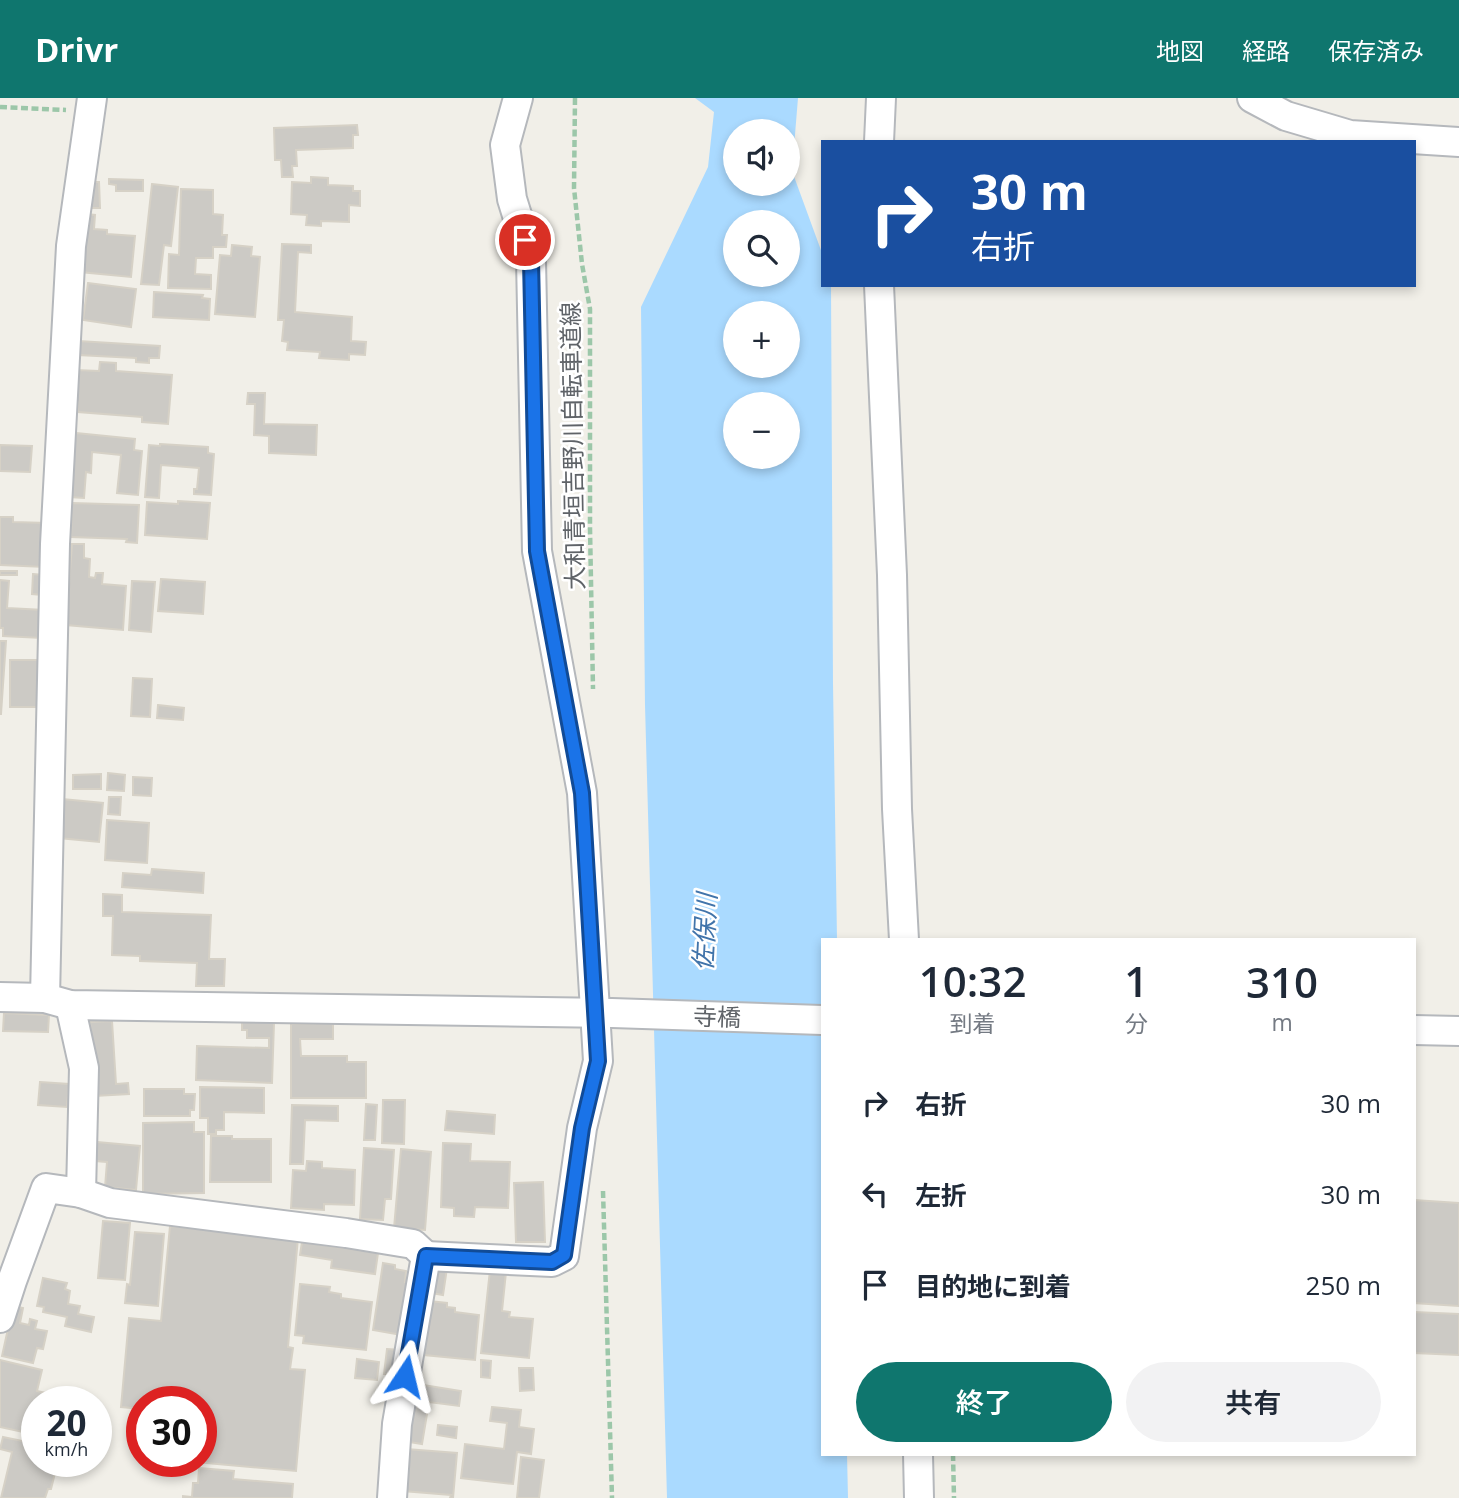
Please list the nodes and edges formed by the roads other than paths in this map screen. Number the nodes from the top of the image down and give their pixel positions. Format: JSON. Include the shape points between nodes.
{"nodes":[{"id":1,"x":518,"y":98,"type":"edge"},
{"id":2,"x":881,"y":98,"type":"edge"},
{"id":3,"x":1252,"y":98,"type":"edge"},
{"id":4,"x":92,"y":105,"type":"edge"},
{"id":5,"x":879,"y":140,"type":"edge"},
{"id":6,"x":1459,"y":142,"type":"edge"},
{"id":7,"x":878,"y":287,"type":"edge"},
{"id":8,"x":904,"y":938,"type":"edge"},
{"id":9,"x":0,"y":997,"type":"edge"},
{"id":10,"x":58,"y":1002,"type":"junction"},
{"id":11,"x":603,"y":1013,"type":"junction"},
{"id":12,"x":821,"y":1020,"type":"edge"},
{"id":13,"x":1416,"y":1030,"type":"edge"},
{"id":14,"x":1459,"y":1031,"type":"edge"},
{"id":15,"x":81,"y":1193,"type":"junction"},
{"id":16,"x":426,"y":1256,"type":"junction"},
{"id":17,"x":0,"y":1318,"type":"edge"},
{"id":18,"x":918,"y":1456,"type":"edge"},
{"id":19,"x":392,"y":1498,"type":"edge"},
{"id":20,"x":919,"y":1498,"type":"edge"}],
"edges":[{"from":1,"to":11,"type":"street","via":[[505,145],[512,199],[531,260],[537,551],[582,793]]},
{"from":2,"to":5,"type":"street"},
{"from":3,"to":6,"type":"street","via":[[1286,116],[1350,135]]},
{"from":4,"to":10,"type":"street","via":[[71,246],[57,516]]},
{"from":7,"to":8,"type":"street"},
{"from":9,"to":10,"type":"street","name":"寺橋"},
{"from":10,"to":11,"type":"street","name":"寺橋"},
{"from":10,"to":15,"type":"street","via":[[84,1068]]},
{"from":11,"to":12,"type":"street","name":"寺橋"},
{"from":11,"to":16,"type":"street","via":[[564,1255],[552,1262]]},
{"from":13,"to":14,"type":"street"},
{"from":15,"to":16,"type":"street","via":[[110,1203],[413,1244]]},
{"from":15,"to":17,"type":"street","via":[[46,1188]]},
{"from":16,"to":19,"type":"street","via":[[397,1424]]},
{"from":18,"to":20,"type":"street"}]}
